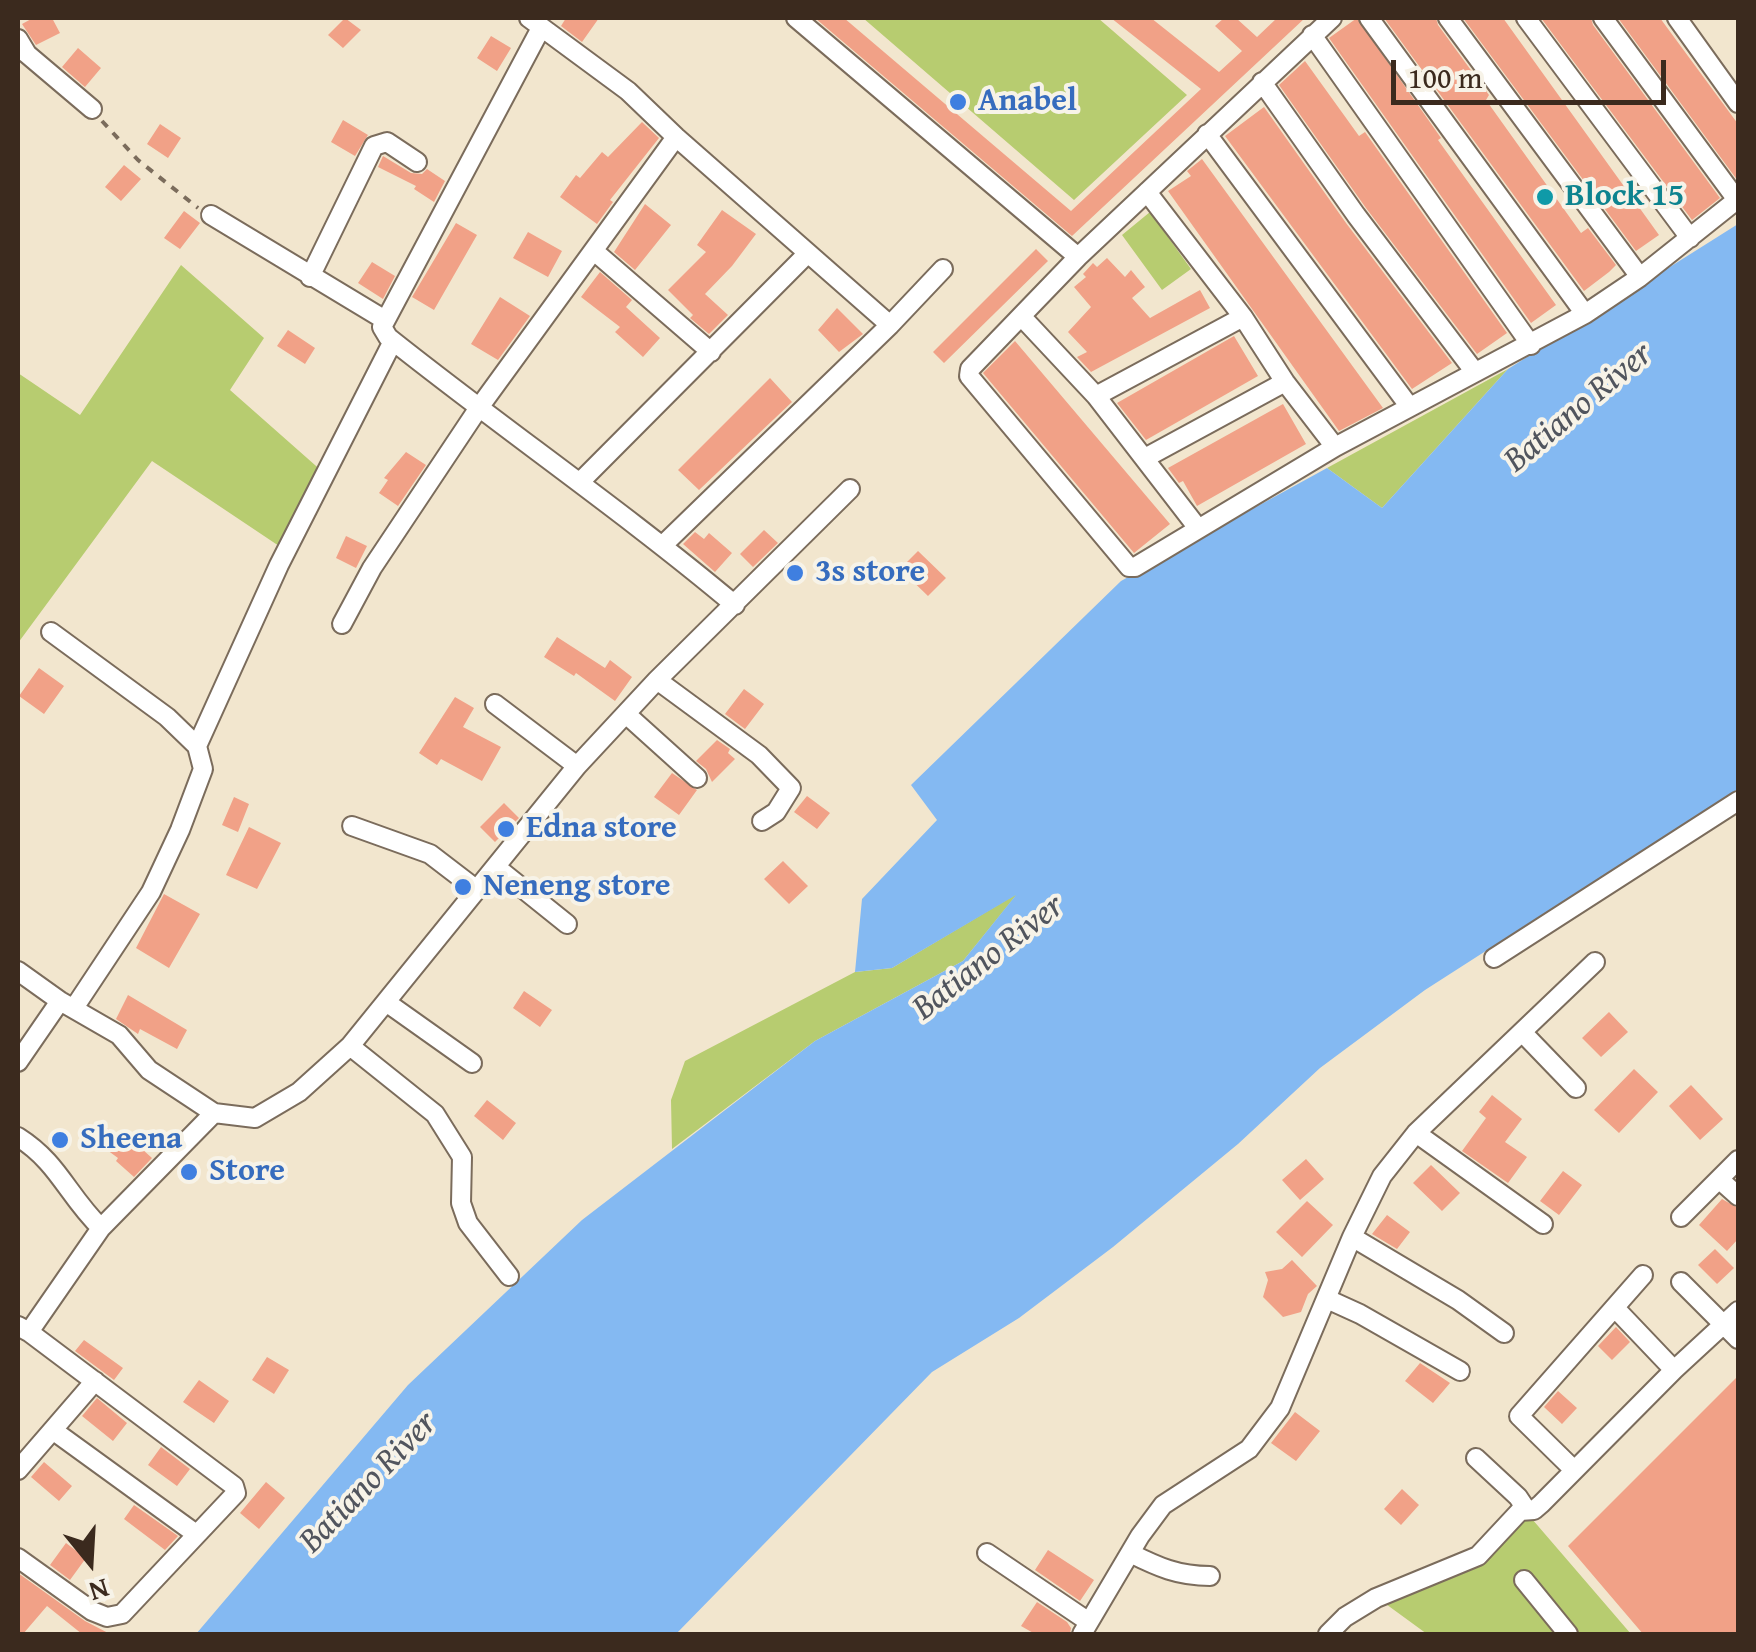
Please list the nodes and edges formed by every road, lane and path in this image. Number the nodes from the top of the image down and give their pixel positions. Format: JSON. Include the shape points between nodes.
{"nodes":[{"id":1,"x":796,"y":18,"type":"edge"},
{"id":2,"x":1332,"y":18,"type":"edge"},
{"id":3,"x":1369,"y":18,"type":"edge"},
{"id":4,"x":1448,"y":18,"type":"edge"},
{"id":5,"x":1526,"y":18,"type":"edge"},
{"id":6,"x":1603,"y":18,"type":"edge"},
{"id":7,"x":1677,"y":18,"type":"edge"},
{"id":8,"x":536,"y":21,"type":"edge"},
{"id":9,"x":1312,"y":36,"type":"junction"},
{"id":10,"x":18,"y":39,"type":"edge"},
{"id":11,"x":1262,"y":82,"type":"junction"},
{"id":12,"x":1738,"y":103,"type":"edge"},
{"id":13,"x":92,"y":109,"type":"joint"},
{"id":14,"x":1207,"y":134,"type":"junction"},
{"id":15,"x":676,"y":137,"type":"junction"},
{"id":16,"x":417,"y":162,"type":"dead end"},
{"id":17,"x":1147,"y":192,"type":"junction"},
{"id":18,"x":1738,"y":200,"type":"edge"},
{"id":19,"x":212,"y":215,"type":"joint"},
{"id":20,"x":1690,"y":238,"type":"junction"},
{"id":21,"x":594,"y":251,"type":"junction"},
{"id":22,"x":808,"y":253,"type":"junction"},
{"id":23,"x":1078,"y":257,"type":"junction"},
{"id":24,"x":943,"y":269,"type":"dead end"},
{"id":25,"x":310,"y":277,"type":"junction"},
{"id":26,"x":1640,"y":277,"type":"junction"},
{"id":27,"x":1585,"y":314,"type":"junction"},
{"id":28,"x":1020,"y":316,"type":"junction"},
{"id":29,"x":1243,"y":317,"type":"junction"},
{"id":30,"x":386,"y":320,"type":"junction"},
{"id":31,"x":890,"y":325,"type":"junction"},
{"id":32,"x":393,"y":341,"type":"junction"},
{"id":33,"x":1531,"y":345,"type":"junction"},
{"id":34,"x":711,"y":352,"type":"junction"},
{"id":35,"x":1474,"y":371,"type":"junction"},
{"id":36,"x":1284,"y":382,"type":"junction"},
{"id":37,"x":1096,"y":396,"type":"junction"},
{"id":38,"x":1409,"y":406,"type":"junction"},
{"id":39,"x":478,"y":409,"type":"junction"},
{"id":40,"x":1335,"y":447,"type":"junction"},
{"id":41,"x":1145,"y":458,"type":"junction"},
{"id":42,"x":580,"y":481,"type":"junction"},
{"id":43,"x":850,"y":489,"type":"dead end"},
{"id":44,"x":1197,"y":527,"type":"junction"},
{"id":45,"x":663,"y":545,"type":"junction"},
{"id":46,"x":735,"y":605,"type":"junction"},
{"id":47,"x":342,"y":624,"type":"dead end"},
{"id":48,"x":51,"y":632,"type":"dead end"},
{"id":49,"x":657,"y":680,"type":"junction"},
{"id":50,"x":495,"y":704,"type":"dead end"},
{"id":51,"x":626,"y":714,"type":"junction"},
{"id":52,"x":197,"y":746,"type":"junction"},
{"id":53,"x":576,"y":766,"type":"junction"},
{"id":54,"x":696,"y":778,"type":"dead end"},
{"id":55,"x":1738,"y":801,"type":"edge"},
{"id":56,"x":762,"y":822,"type":"dead end"},
{"id":57,"x":352,"y":826,"type":"dead end"},
{"id":58,"x":496,"y":866,"type":"junction"},
{"id":59,"x":477,"y":890,"type":"junction"},
{"id":60,"x":567,"y":924,"type":"dead end"},
{"id":61,"x":1494,"y":958,"type":"dead end"},
{"id":62,"x":1595,"y":962,"type":"dead end"},
{"id":63,"x":18,"y":971,"type":"edge"},
{"id":64,"x":386,"y":1002,"type":"junction"},
{"id":65,"x":67,"y":1005,"type":"junction"},
{"id":66,"x":1522,"y":1032,"type":"junction"},
{"id":67,"x":350,"y":1046,"type":"junction"},
{"id":68,"x":18,"y":1062,"type":"edge"},
{"id":69,"x":472,"y":1063,"type":"dead end"},
{"id":70,"x":1576,"y":1088,"type":"dead end"},
{"id":71,"x":214,"y":1113,"type":"junction"},
{"id":72,"x":1416,"y":1133,"type":"junction"},
{"id":73,"x":18,"y":1137,"type":"edge"},
{"id":74,"x":1738,"y":1160,"type":"edge"},
{"id":75,"x":1720,"y":1180,"type":"junction"},
{"id":76,"x":1738,"y":1196,"type":"edge"},
{"id":77,"x":1681,"y":1217,"type":"dead end"},
{"id":78,"x":1543,"y":1224,"type":"dead end"},
{"id":79,"x":102,"y":1228,"type":"junction"},
{"id":80,"x":1352,"y":1238,"type":"junction"},
{"id":81,"x":1643,"y":1275,"type":"dead end"},
{"id":82,"x":509,"y":1276,"type":"dead end"},
{"id":83,"x":1681,"y":1282,"type":"dead end"},
{"id":84,"x":1326,"y":1299,"type":"junction"},
{"id":85,"x":1616,"y":1308,"type":"junction"},
{"id":86,"x":1731,"y":1318,"type":"edge"},
{"id":87,"x":23,"y":1329,"type":"edge"},
{"id":88,"x":1504,"y":1333,"type":"dead end"},
{"id":89,"x":1738,"y":1339,"type":"edge"},
{"id":90,"x":1674,"y":1370,"type":"junction"},
{"id":91,"x":1460,"y":1371,"type":"dead end"},
{"id":92,"x":95,"y":1380,"type":"junction"},
{"id":93,"x":54,"y":1430,"type":"junction"},
{"id":94,"x":1476,"y":1458,"type":"dead end"},
{"id":95,"x":1573,"y":1469,"type":"junction"},
{"id":96,"x":18,"y":1470,"type":"edge"},
{"id":97,"x":1526,"y":1510,"type":"junction"},
{"id":98,"x":196,"y":1534,"type":"junction"},
{"id":99,"x":1130,"y":1552,"type":"junction"},
{"id":100,"x":988,"y":1554,"type":"dead end"},
{"id":101,"x":18,"y":1558,"type":"edge"},
{"id":102,"x":1210,"y":1576,"type":"dead end"},
{"id":103,"x":1524,"y":1580,"type":"dead end"},
{"id":104,"x":1086,"y":1628,"type":"edge"},
{"id":105,"x":1558,"y":1631,"type":"edge"},
{"id":106,"x":1328,"y":1634,"type":"edge"}],
"edges":[{"from":1,"to":23,"type":"street"},
{"from":2,"to":9,"type":"street"},
{"from":3,"to":27,"type":"street"},
{"from":4,"to":26,"type":"street"},
{"from":5,"to":20,"type":"street"},
{"from":6,"to":18,"type":"street"},
{"from":7,"to":12,"type":"street"},
{"from":8,"to":15,"type":"street","via":[[628,90]]},
{"from":8,"to":30,"type":"street"},
{"from":9,"to":11,"type":"street"},
{"from":9,"to":33,"type":"street"},
{"from":10,"to":13,"type":"street"},
{"from":11,"to":14,"type":"street"},
{"from":11,"to":35,"type":"street"},
{"from":13,"to":19,"type":"path","via":[[138,160]]},
{"from":14,"to":17,"type":"street"},
{"from":14,"to":38,"type":"street"},
{"from":15,"to":21,"type":"street"},
{"from":15,"to":22,"type":"street"},
{"from":16,"to":25,"type":"street","via":[[387,142],[374,146]]},
{"from":17,"to":23,"type":"street"},
{"from":17,"to":29,"type":"street"},
{"from":18,"to":20,"type":"street"},
{"from":19,"to":25,"type":"street"},
{"from":20,"to":26,"type":"street"},
{"from":21,"to":34,"type":"street"},
{"from":21,"to":39,"type":"street"},
{"from":22,"to":31,"type":"street"},
{"from":22,"to":34,"type":"street"},
{"from":23,"to":28,"type":"street"},
{"from":24,"to":31,"type":"street"},
{"from":25,"to":30,"type":"street"},
{"from":26,"to":27,"type":"street"},
{"from":27,"to":33,"type":"street"},
{"from":28,"to":37,"type":"street"},
{"from":28,"to":44,"type":"street","via":[[974,362],[969,376],[1124,562],[1135,567]]},
{"from":29,"to":36,"type":"street"},
{"from":29,"to":37,"type":"street"},
{"from":30,"to":32,"type":"street","via":[[382,327]]},
{"from":31,"to":45,"type":"street"},
{"from":32,"to":39,"type":"street"},
{"from":32,"to":52,"type":"street","via":[[278,565]]},
{"from":33,"to":35,"type":"street"},
{"from":34,"to":42,"type":"street"},
{"from":35,"to":38,"type":"street"},
{"from":36,"to":40,"type":"street"},
{"from":36,"to":41,"type":"street"},
{"from":37,"to":41,"type":"street"},
{"from":38,"to":40,"type":"street"},
{"from":39,"to":42,"type":"street"},
{"from":39,"to":47,"type":"street"},
{"from":40,"to":44,"type":"street"},
{"from":41,"to":44,"type":"street"},
{"from":42,"to":45,"type":"street"},
{"from":43,"to":46,"type":"street"},
{"from":45,"to":46,"type":"street"},
{"from":46,"to":49,"type":"street"},
{"from":48,"to":52,"type":"street","via":[[168,716]]},
{"from":49,"to":51,"type":"street"},
{"from":49,"to":56,"type":"street","via":[[759,755],[791,788]]},
{"from":50,"to":53,"type":"street"},
{"from":51,"to":53,"type":"street"},
{"from":51,"to":54,"type":"street"},
{"from":52,"to":65,"type":"street","via":[[203,769],[150,892]]},
{"from":53,"to":58,"type":"street"},
{"from":55,"to":61,"type":"street"},
{"from":57,"to":59,"type":"street","via":[[430,854]]},
{"from":58,"to":59,"type":"street"},
{"from":58,"to":60,"type":"street"},
{"from":59,"to":64,"type":"street"},
{"from":62,"to":66,"type":"street"},
{"from":63,"to":65,"type":"street"},
{"from":64,"to":67,"type":"street"},
{"from":64,"to":69,"type":"street"},
{"from":65,"to":68,"type":"street"},
{"from":65,"to":71,"type":"street","via":[[120,1035],[149,1070]]},
{"from":66,"to":70,"type":"street"},
{"from":66,"to":72,"type":"street"},
{"from":67,"to":71,"type":"street","via":[[299,1092],[255,1118]]},
{"from":67,"to":82,"type":"street","via":[[446,1128],[462,1157],[461,1203],[468,1223]]},
{"from":71,"to":79,"type":"street"},
{"from":72,"to":78,"type":"street"},
{"from":72,"to":80,"type":"street","via":[[1382,1176]]},
{"from":73,"to":79,"type":"street","via":[[55,1166]]},
{"from":74,"to":75,"type":"street"},
{"from":75,"to":76,"type":"street"},
{"from":75,"to":77,"type":"street"},
{"from":79,"to":87,"type":"street"},
{"from":80,"to":84,"type":"street"},
{"from":80,"to":88,"type":"street"},
{"from":81,"to":85,"type":"street"},
{"from":83,"to":86,"type":"street"},
{"from":84,"to":91,"type":"street"},
{"from":84,"to":99,"type":"street","via":[[1280,1408],[1249,1450],[1163,1505]]},
{"from":85,"to":90,"type":"street"},
{"from":85,"to":95,"type":"street","via":[[1519,1416]]},
{"from":86,"to":89,"type":"street"},
{"from":86,"to":90,"type":"street"},
{"from":87,"to":92,"type":"street"},
{"from":90,"to":95,"type":"street"},
{"from":92,"to":93,"type":"street"},
{"from":92,"to":98,"type":"street","via":[[234,1486],[234,1496]]},
{"from":93,"to":96,"type":"street"},
{"from":93,"to":98,"type":"street"},
{"from":94,"to":97,"type":"street"},
{"from":95,"to":97,"type":"street","via":[[1541,1504]]},
{"from":97,"to":106,"type":"street","via":[[1478,1556],[1376,1598]]},
{"from":98,"to":101,"type":"street","via":[[115,1617],[92,1611]]},
{"from":99,"to":102,"type":"street","via":[[1163,1570]]},
{"from":99,"to":104,"type":"street"},
{"from":100,"to":104,"type":"street"},
{"from":103,"to":105,"type":"street"}]}
